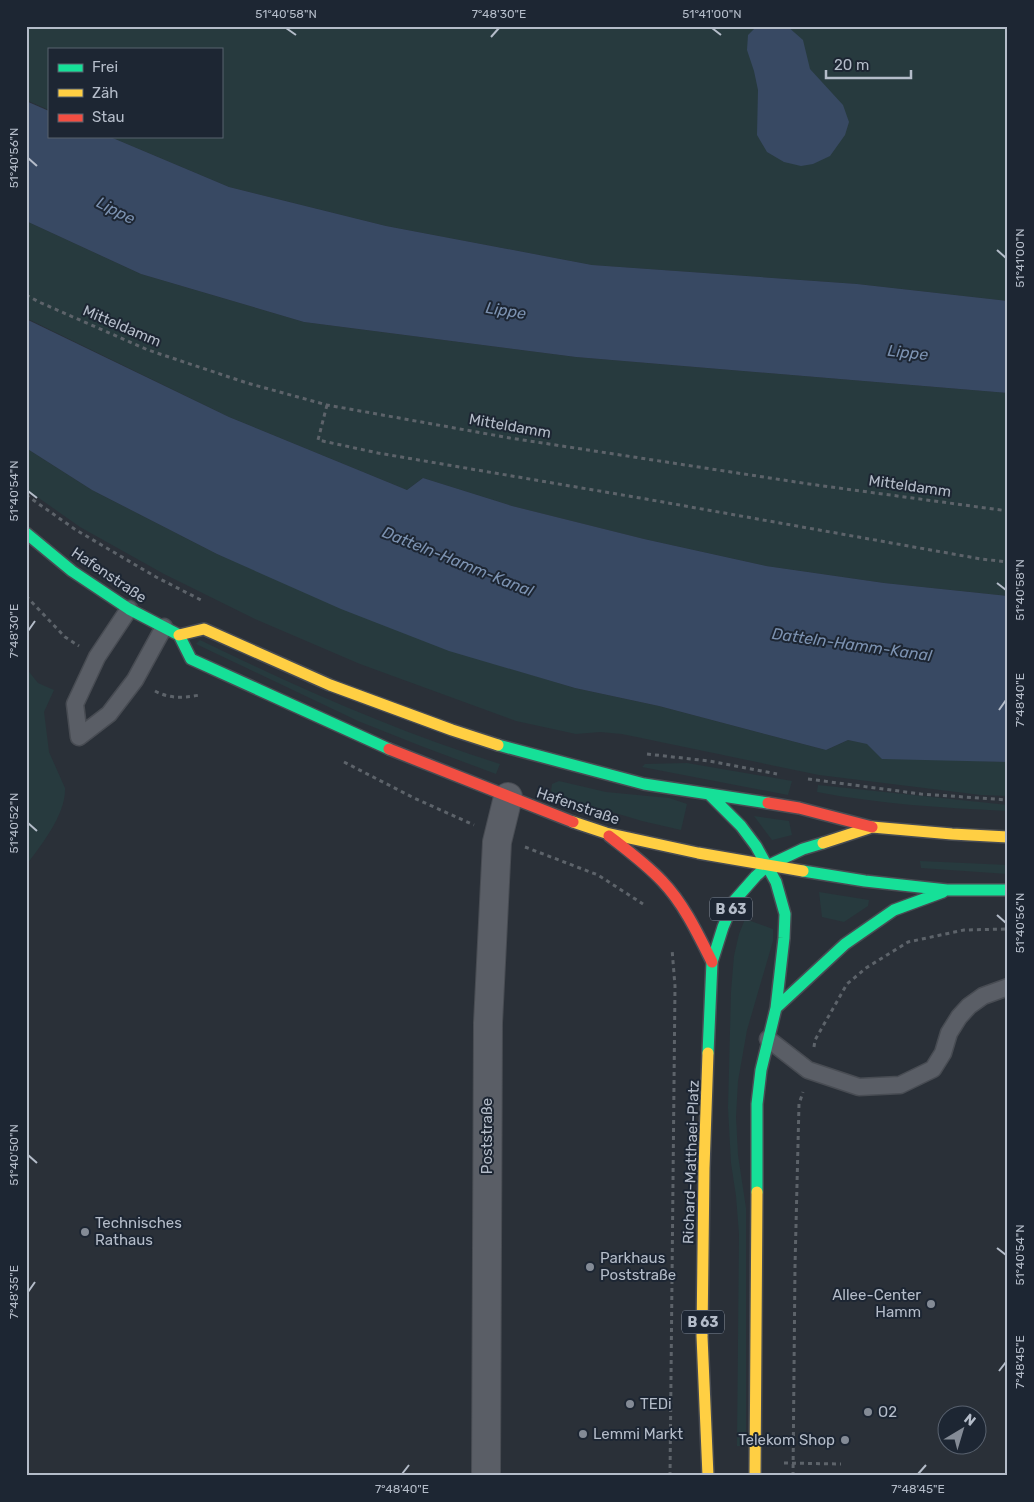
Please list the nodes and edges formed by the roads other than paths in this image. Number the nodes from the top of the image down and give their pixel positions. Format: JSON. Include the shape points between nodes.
{"nodes":[{"id":1,"x":26,"y":533,"type":"edge"},
{"id":2,"x":129,"y":608,"type":"junction"},
{"id":3,"x":164,"y":627,"type":"junction"},
{"id":4,"x":180,"y":635,"type":"junction"},
{"id":5,"x":710,"y":795,"type":"junction"},
{"id":6,"x":508,"y":797,"type":"junction"},
{"id":7,"x":872,"y":827,"type":"junction"},
{"id":8,"x":606,"y":833,"type":"junction"},
{"id":9,"x":1008,"y":837,"type":"edge"},
{"id":10,"x":767,"y":866,"type":"junction"},
{"id":11,"x":948,"y":890,"type":"junction"},
{"id":12,"x":1008,"y":890,"type":"edge"},
{"id":13,"x":712,"y":962,"type":"junction"},
{"id":14,"x":1008,"y":987,"type":"edge"},
{"id":15,"x":776,"y":1008,"type":"junction"},
{"id":16,"x":768,"y":1038,"type":"junction"},
{"id":17,"x":486,"y":1476,"type":"edge"},
{"id":18,"x":708,"y":1476,"type":"edge"},
{"id":19,"x":755,"y":1476,"type":"edge"}],
"edges":[{"from":1,"to":2,"type":"main road","name":"Hafenstraße","via":[[72,571]]},
{"from":2,"to":3,"type":"main road","name":"Hafenstraße"},
{"from":2,"to":3,"type":"lane","via":[[97,657],[75,704],[79,737],[110,714],[135,680]]},
{"from":3,"to":4,"type":"main road","name":"Hafenstraße"},
{"from":4,"to":5,"type":"main road","via":[[204,629],[330,685],[514,750],[644,784]]},
{"from":4,"to":6,"type":"main road","name":"Hafenstraße","via":[[191,659],[401,754]]},
{"from":5,"to":7,"type":"main road","via":[[798,808]]},
{"from":5,"to":10,"type":"main road","via":[[742,826]]},
{"from":6,"to":8,"type":"main road","name":"Hafenstraße"},
{"from":6,"to":17,"type":"street","name":"Poststraße","via":[[498,836],[488,1023]]},
{"from":7,"to":9,"type":"main road","number":"B 63"},
{"from":7,"to":10,"type":"main road","name":"Richard-Matthaei-Platz","number":"B 63","via":[[803,848]]},
{"from":8,"to":10,"type":"main road","name":"Hafenstraße"},
{"from":8,"to":13,"type":"main road","via":[[658,876],[672,892]]},
{"from":10,"to":11,"type":"main road","name":"Hafenstraße"},
{"from":10,"to":13,"type":"main road","name":"Richard-Matthaei-Platz","number":"B 63","via":[[734,901]]},
{"from":10,"to":15,"type":"main road","via":[[776,882],[785,914]]},
{"from":11,"to":12,"type":"main road","name":"Hafenstraße"},
{"from":11,"to":15,"type":"main road","via":[[894,910],[846,944]]},
{"from":13,"to":18,"type":"main road","name":"Richard-Matthaei-Platz","number":"B 63","via":[[702,1326]]},
{"from":14,"to":16,"type":"lane","via":[[983,996],[969,1006],[949,1033],[944,1053],[933,1069],[900,1085],[859,1087],[808,1070]]},
{"from":15,"to":16,"type":"main road"},
{"from":16,"to":19,"type":"main road","via":[[758,1104]]}]}
